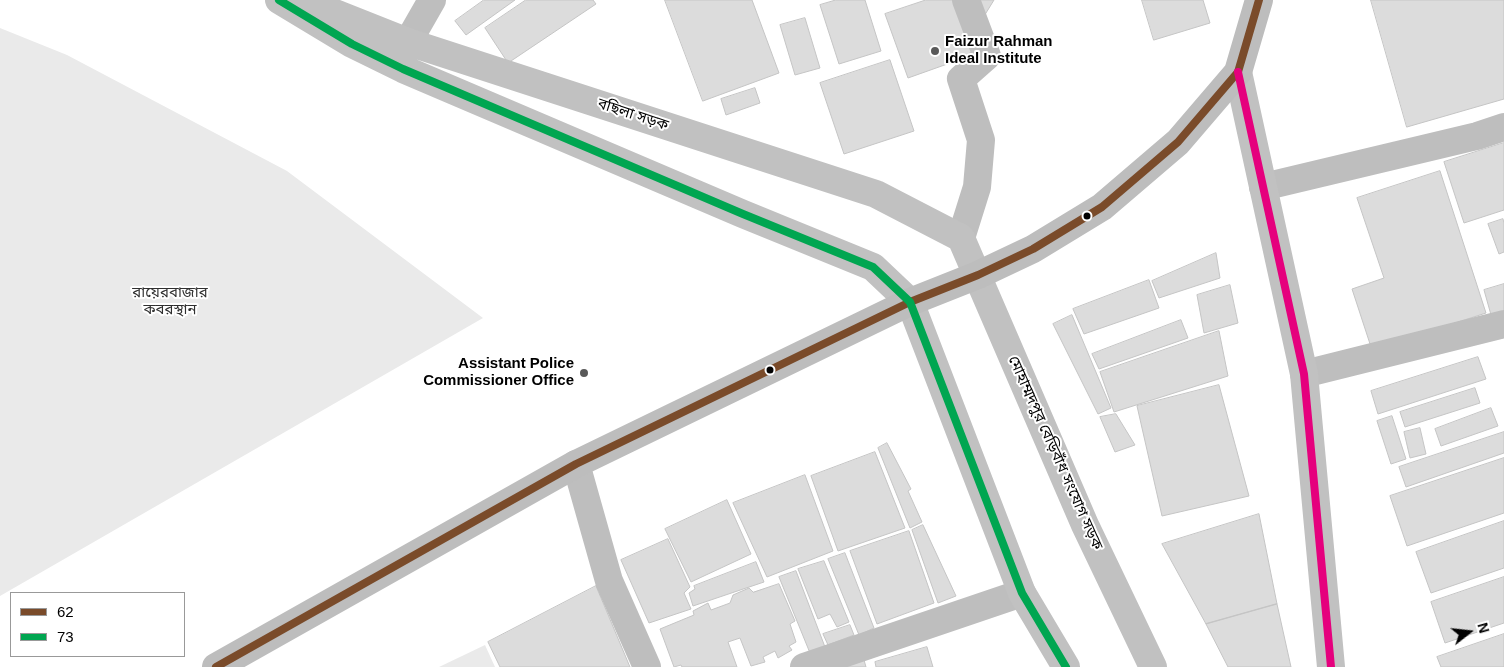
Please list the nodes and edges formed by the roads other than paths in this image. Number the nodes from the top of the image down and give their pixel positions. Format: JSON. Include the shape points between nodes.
{"nodes":[{"id":1,"x":279,"y":0,"type":"edge"},
{"id":2,"x":302,"y":0,"type":"edge"},
{"id":3,"x":432,"y":0,"type":"edge"},
{"id":4,"x":966,"y":0,"type":"edge"},
{"id":5,"x":1259,"y":0,"type":"edge"},
{"id":6,"x":408,"y":42,"type":"junction"},
{"id":7,"x":1238,"y":72,"type":"junction"},
{"id":8,"x":1504,"y":127,"type":"edge"},
{"id":9,"x":1264,"y":187,"type":"junction"},
{"id":10,"x":961,"y":238,"type":"junction"},
{"id":11,"x":978,"y":274,"type":"junction"},
{"id":12,"x":910,"y":302,"type":"junction"},
{"id":13,"x":1504,"y":324,"type":"edge"},
{"id":14,"x":1304,"y":374,"type":"junction"},
{"id":15,"x":576,"y":464,"type":"junction"},
{"id":16,"x":1022,"y":593,"type":"junction"},
{"id":17,"x":216,"y":667,"type":"edge"},
{"id":18,"x":647,"y":667,"type":"edge"},
{"id":19,"x":804,"y":667,"type":"edge"},
{"id":20,"x":1066,"y":667,"type":"edge"},
{"id":21,"x":1153,"y":667,"type":"edge"},
{"id":22,"x":1331,"y":667,"type":"edge"}],
"edges":[{"from":1,"to":12,"type":"main road","via":[[352,44],[403,69],[874,267]]},
{"from":2,"to":6,"type":"main road","name":"বছিলা সড়ক"},
{"from":3,"to":6,"type":"street"},
{"from":4,"to":10,"type":"street","via":[[987,56],[961,79],[981,140],[977,187]]},
{"from":5,"to":7,"type":"highway"},
{"from":6,"to":10,"type":"main road","name":"বছিলা সড়ক","via":[[876,194]]},
{"from":7,"to":9,"type":"main road"},
{"from":7,"to":11,"type":"highway","via":[[1178,142],[1102,207],[1033,249]]},
{"from":8,"to":9,"type":"street"},
{"from":9,"to":14,"type":"main road"},
{"from":10,"to":11,"type":"main road","name":"মোহাম্মদপুর বেড়িবাঁধ সংযোগ সড়ক"},
{"from":11,"to":12,"type":"highway"},
{"from":11,"to":21,"type":"main road","name":"মোহাম্মদপুর বেড়িবাঁধ সংযোগ সড়ক","via":[[1085,525]]},
{"from":12,"to":15,"type":"highway"},
{"from":12,"to":16,"type":"main road"},
{"from":13,"to":14,"type":"street"},
{"from":14,"to":22,"type":"main road"},
{"from":15,"to":17,"type":"highway"},
{"from":15,"to":18,"type":"street","via":[[610,581]]},
{"from":16,"to":19,"type":"street"},
{"from":16,"to":20,"type":"main road"}]}
